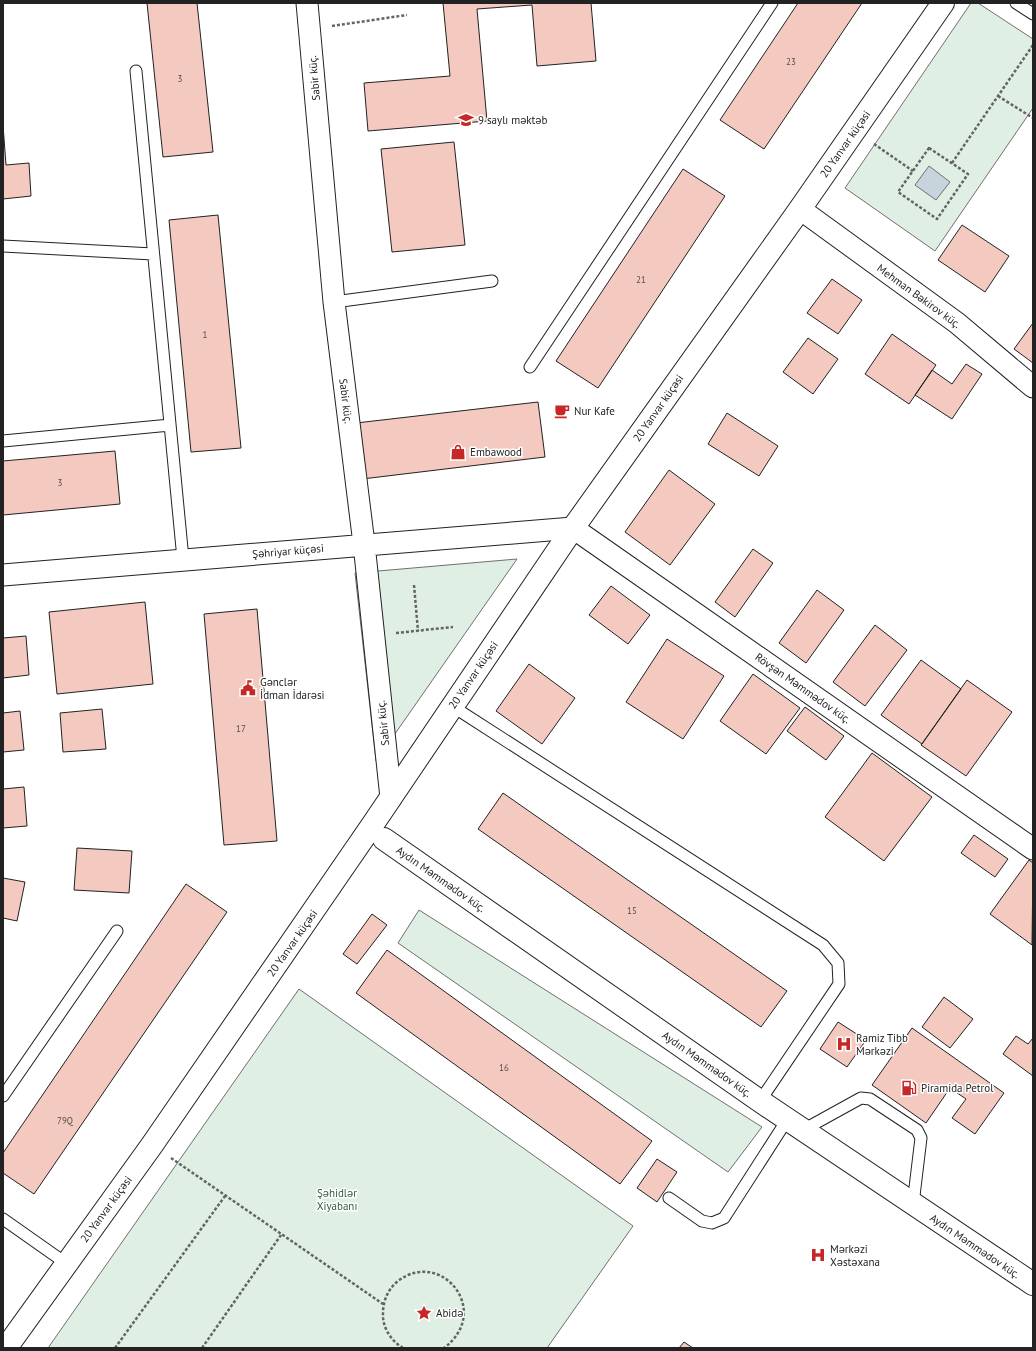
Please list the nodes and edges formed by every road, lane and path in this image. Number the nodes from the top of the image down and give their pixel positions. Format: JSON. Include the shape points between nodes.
{"nodes":[{"id":1,"x":307,"y":3,"type":"edge"},
{"id":2,"x":772,"y":3,"type":"edge"},
{"id":3,"x":943,"y":3,"type":"edge"},
{"id":4,"x":1016,"y":3,"type":"edge"},
{"id":5,"x":1033,"y":14,"type":"edge"},
{"id":6,"x":407,"y":15,"type":"dead end"},
{"id":7,"x":310,"y":30,"type":"junction"},
{"id":8,"x":1033,"y":45,"type":"edge"},
{"id":9,"x":136,"y":71,"type":"dead end"},
{"id":10,"x":998,"y":96,"type":"junction"},
{"id":11,"x":1033,"y":118,"type":"edge"},
{"id":12,"x":874,"y":143,"type":"dead end"},
{"id":13,"x":952,"y":163,"type":"junction"},
{"id":14,"x":913,"y":171,"type":"junction"},
{"id":15,"x":800,"y":209,"type":"junction"},
{"id":16,"x":3,"y":246,"type":"edge"},
{"id":17,"x":154,"y":254,"type":"junction"},
{"id":18,"x":492,"y":281,"type":"dead end"},
{"id":19,"x":334,"y":302,"type":"junction"},
{"id":20,"x":530,"y":366,"type":"dead end"},
{"id":21,"x":1033,"y":387,"type":"edge"},
{"id":22,"x":170,"y":425,"type":"junction"},
{"id":23,"x":3,"y":441,"type":"edge"},
{"id":24,"x":573,"y":528,"type":"junction"},
{"id":25,"x":364,"y":544,"type":"junction"},
{"id":26,"x":183,"y":559,"type":"junction"},
{"id":27,"x":3,"y":575,"type":"edge"},
{"id":28,"x":414,"y":585,"type":"dead end"},
{"id":29,"x":453,"y":627,"type":"dead end"},
{"id":30,"x":418,"y":631,"type":"junction"},
{"id":31,"x":373,"y":635,"type":"junction"},
{"id":32,"x":452,"y":706,"type":"junction"},
{"id":33,"x":391,"y":798,"type":"junction"},
{"id":34,"x":384,"y":839,"type":"dead end"},
{"id":35,"x":1033,"y":848,"type":"edge"},
{"id":36,"x":117,"y":931,"type":"dead end"},
{"id":37,"x":3,"y":1096,"type":"edge"},
{"id":38,"x":760,"y":1101,"type":"junction"},
{"id":39,"x":795,"y":1125,"type":"junction"},
{"id":40,"x":152,"y":1145,"type":"junction"},
{"id":41,"x":226,"y":1196,"type":"junction"},
{"id":42,"x":669,"y":1198,"type":"dead end"},
{"id":43,"x":913,"y":1204,"type":"junction"},
{"id":44,"x":3,"y":1219,"type":"edge"},
{"id":45,"x":281,"y":1234,"type":"junction"},
{"id":46,"x":67,"y":1264,"type":"junction"},
{"id":47,"x":1033,"y":1284,"type":"edge"},
{"id":48,"x":383,"y":1304,"type":"junction"},
{"id":49,"x":6,"y":1348,"type":"edge"},
{"id":50,"x":115,"y":1348,"type":"edge"},
{"id":51,"x":202,"y":1348,"type":"edge"},
{"id":52,"x":403,"y":1348,"type":"edge"},
{"id":53,"x":444,"y":1348,"type":"edge"}],
"edges":[{"from":1,"to":7,"type":"street","name":"Sabir küç."},
{"from":2,"to":20,"type":"lane"},
{"from":3,"to":15,"type":"main road","name":"20 Yanvar küçəsi"},
{"from":4,"to":5,"type":"lane"},
{"from":6,"to":7,"type":"path"},
{"from":7,"to":19,"type":"street","name":"Sabir küç."},
{"from":8,"to":10,"type":"path"},
{"from":9,"to":17,"type":"lane"},
{"from":10,"to":11,"type":"path"},
{"from":10,"to":13,"type":"path"},
{"from":12,"to":14,"type":"path"},
{"from":13,"to":14,"type":"path","via":[[929,148]]},
{"from":13,"to":14,"type":"path","via":[[968,174],[937,219],[898,192]]},
{"from":15,"to":21,"type":"street","name":"Mehman Bəkirov küç.","via":[[957,323]]},
{"from":15,"to":24,"type":"main road","name":"20 Yanvar küçəsi"},
{"from":16,"to":17,"type":"lane"},
{"from":17,"to":22,"type":"lane"},
{"from":18,"to":19,"type":"lane"},
{"from":19,"to":25,"type":"street","name":"Sabir küç."},
{"from":22,"to":23,"type":"lane"},
{"from":22,"to":26,"type":"lane"},
{"from":24,"to":25,"type":"street","name":"Şəhriyar küçəsi"},
{"from":24,"to":32,"type":"main road","name":"20 Yanvar küçəsi"},
{"from":24,"to":35,"type":"street","name":"Rövşən Məmmədov küç."},
{"from":25,"to":26,"type":"street","name":"Şəhriyar küçəsi"},
{"from":25,"to":31,"type":"street","name":"Sabir küç."},
{"from":26,"to":27,"type":"street","name":"Şəhriyar küçəsi"},
{"from":28,"to":30,"type":"path"},
{"from":29,"to":30,"type":"path"},
{"from":30,"to":31,"type":"path"},
{"from":31,"to":33,"type":"street","name":"Sabir küç."},
{"from":32,"to":33,"type":"main road","name":"20 Yanvar küçəsi"},
{"from":32,"to":38,"type":"lane","via":[[823,944],[838,963],[840,984]]},
{"from":33,"to":40,"type":"main road","name":"20 Yanvar küçəsi"},
{"from":34,"to":38,"type":"main road","name":"Aydın Məmmədov küç."},
{"from":36,"to":37,"type":"lane"},
{"from":38,"to":39,"type":"main road","name":"Aydın Məmmədov küç."},
{"from":39,"to":42,"type":"lane","via":[[724,1218],[712,1223],[702,1221]]},
{"from":39,"to":43,"type":"main road","name":"Aydın Məmmədov küç."},
{"from":39,"to":43,"type":"lane","via":[[861,1098],[870,1099],[917,1130],[921,1138]]},
{"from":40,"to":41,"type":"path"},
{"from":40,"to":46,"type":"main road","name":"20 Yanvar küçəsi"},
{"from":41,"to":45,"type":"path"},
{"from":41,"to":50,"type":"path"},
{"from":43,"to":47,"type":"main road","name":"Aydın Məmmədov küç."},
{"from":44,"to":46,"type":"lane"},
{"from":45,"to":48,"type":"path"},
{"from":45,"to":51,"type":"path"},
{"from":46,"to":49,"type":"main road","name":"20 Yanvar küçəsi"},
{"from":48,"to":52,"type":"path","via":[[382,1316],[385,1327],[390,1337]]},
{"from":48,"to":53,"type":"path","via":[[394,1284],[414,1273],[438,1274],[448,1280],[462,1299],[464,1321],[452,1342]]}]}
